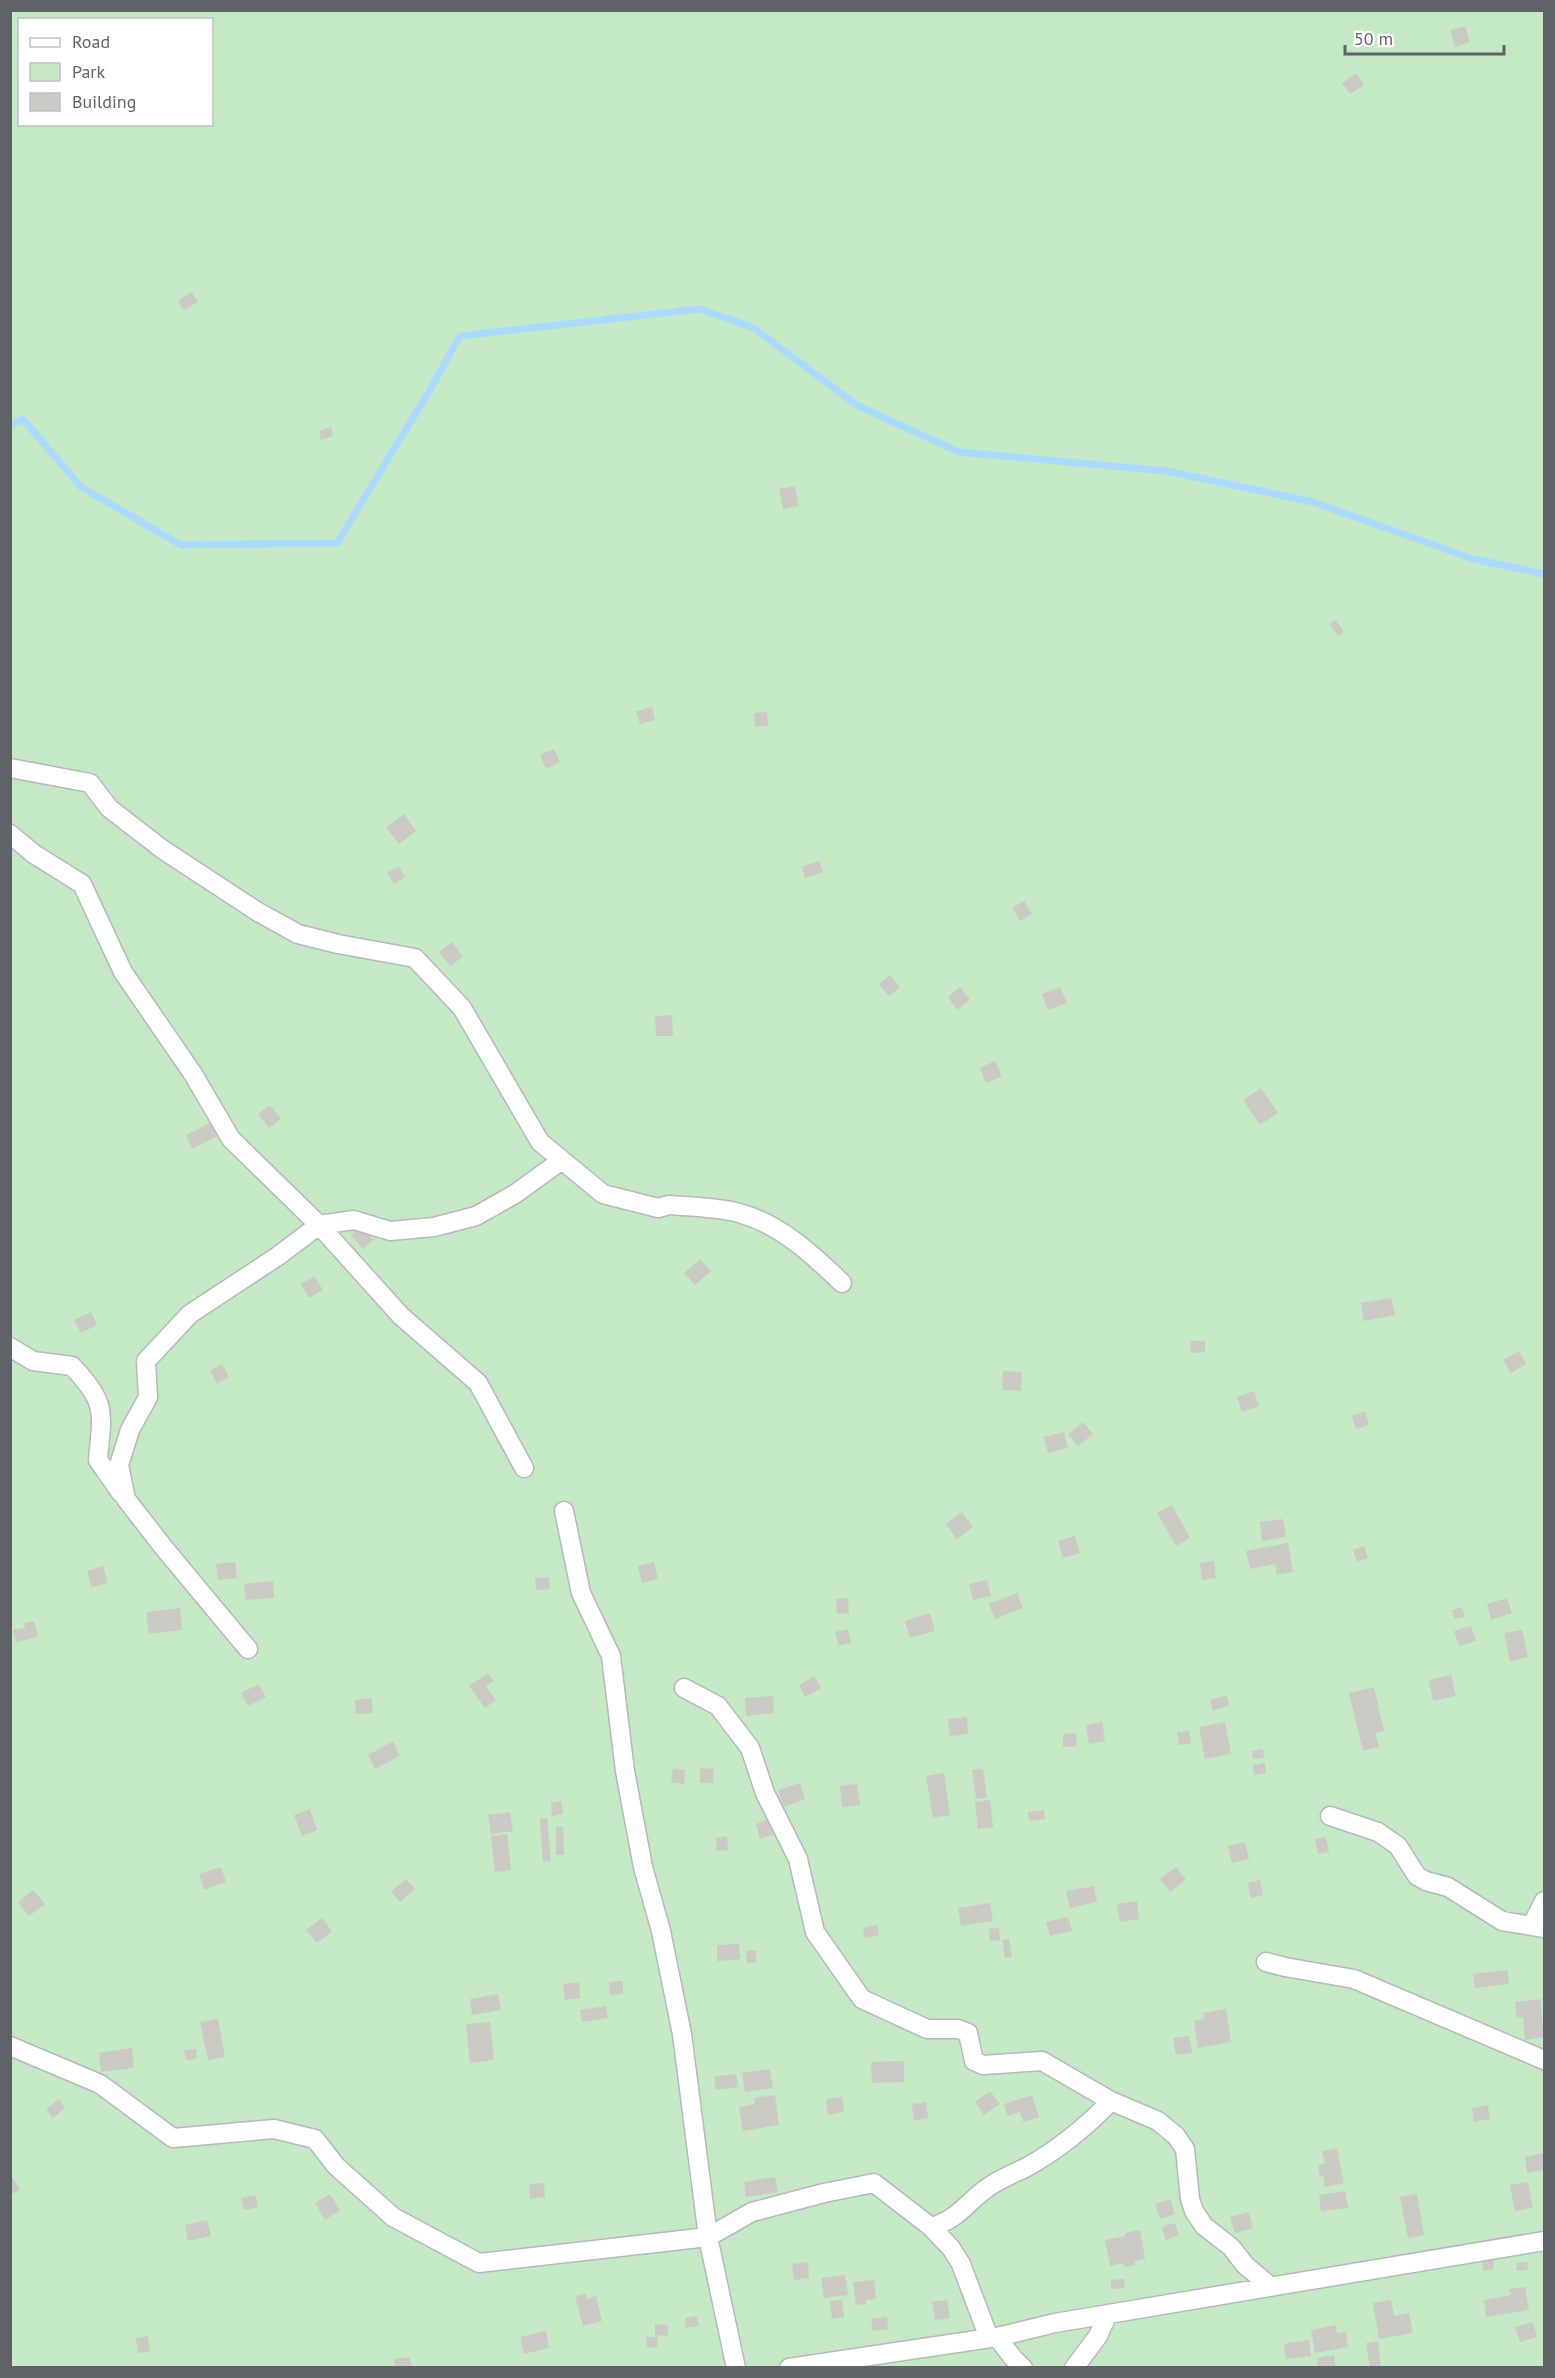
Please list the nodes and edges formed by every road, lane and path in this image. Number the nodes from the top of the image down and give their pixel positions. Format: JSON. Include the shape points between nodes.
{"nodes":[{"id":1,"x":10,"y":768,"type":"edge"},
{"id":2,"x":10,"y":834,"type":"edge"},
{"id":3,"x":562,"y":1160,"type":"junction"},
{"id":4,"x":319,"y":1225,"type":"junction"},
{"id":5,"x":842,"y":1283,"type":"dead end"},
{"id":6,"x":10,"y":1347,"type":"edge"},
{"id":7,"x":524,"y":1468,"type":"dead end"},
{"id":8,"x":126,"y":1499,"type":"junction"},
{"id":9,"x":564,"y":1511,"type":"dead end"},
{"id":10,"x":248,"y":1649,"type":"dead end"},
{"id":11,"x":684,"y":1688,"type":"dead end"},
{"id":12,"x":1330,"y":1816,"type":"dead end"},
{"id":13,"x":1545,"y":1901,"type":"edge"},
{"id":14,"x":1538,"y":1926,"type":"edge"},
{"id":15,"x":1266,"y":1962,"type":"dead end"},
{"id":16,"x":10,"y":2046,"type":"edge"},
{"id":17,"x":1545,"y":2060,"type":"edge"},
{"id":18,"x":1111,"y":2101,"type":"junction"},
{"id":19,"x":931,"y":2228,"type":"junction"},
{"id":20,"x":708,"y":2237,"type":"junction"},
{"id":21,"x":1545,"y":2241,"type":"edge"},
{"id":22,"x":1272,"y":2287,"type":"junction"},
{"id":23,"x":1108,"y":2314,"type":"junction"},
{"id":24,"x":993,"y":2338,"type":"junction"},
{"id":25,"x":1091,"y":2346,"type":"junction"},
{"id":26,"x":736,"y":2367,"type":"edge"},
{"id":27,"x":789,"y":2367,"type":"edge"},
{"id":28,"x":1023,"y":2367,"type":"edge"},
{"id":29,"x":1074,"y":2367,"type":"edge"},
{"id":30,"x":1097,"y":2367,"type":"edge"}],
"edges":[{"from":1,"to":3,"type":"street","via":[[90,783],[109,808],[162,849],[298,934],[415,958],[462,1008],[540,1142]]},
{"from":2,"to":4,"type":"street","via":[[82,884],[123,972],[193,1074],[231,1139]]},
{"from":3,"to":4,"type":"street","via":[[515,1194],[476,1216],[455,1222],[390,1231],[354,1220]]},
{"from":3,"to":5,"type":"street","via":[[603,1194],[658,1209],[669,1204],[738,1212],[770,1224]]},
{"from":4,"to":7,"type":"street","via":[[401,1316],[478,1383]]},
{"from":4,"to":8,"type":"street","via":[[190,1314],[146,1361],[148,1397],[130,1430],[118,1465]]},
{"from":6,"to":8,"type":"street","via":[[33,1360],[72,1366],[97,1394],[103,1420],[98,1460]]},
{"from":8,"to":10,"type":"street"},
{"from":9,"to":20,"type":"street","via":[[581,1593],[611,1656],[625,1772],[643,1868],[661,1931],[682,2034]]},
{"from":11,"to":18,"type":"street","via":[[718,1706],[750,1748],[765,1793],[798,1859],[815,1932],[862,1999],[927,2029],[958,2029],[968,2033],[974,2061],[983,2065],[1042,2061]]},
{"from":12,"to":14,"type":"street","via":[[1378,1832],[1398,1846],[1418,1876],[1426,1881],[1448,1887],[1502,1921]]},
{"from":13,"to":14,"type":"street"},
{"from":15,"to":17,"type":"street","via":[[1354,1979]]},
{"from":16,"to":20,"type":"street","via":[[100,2084],[173,2138],[274,2129],[315,2139],[336,2166],[393,2217],[479,2263]]},
{"from":18,"to":19,"type":"street","via":[[1056,2149],[990,2186],[960,2214]]},
{"from":18,"to":22,"type":"street","via":[[1158,2121],[1176,2136],[1187,2155],[1194,2211],[1204,2226]]},
{"from":19,"to":20,"type":"street","via":[[874,2182],[752,2212]]},
{"from":19,"to":24,"type":"street","via":[[961,2264]]},
{"from":20,"to":26,"type":"street"},
{"from":21,"to":22,"type":"street"},
{"from":22,"to":23,"type":"street"},
{"from":23,"to":24,"type":"street"},
{"from":23,"to":25,"type":"street"},
{"from":24,"to":27,"type":"street"},
{"from":24,"to":28,"type":"street"},
{"from":25,"to":29,"type":"street"},
{"from":25,"to":30,"type":"street"}]}
